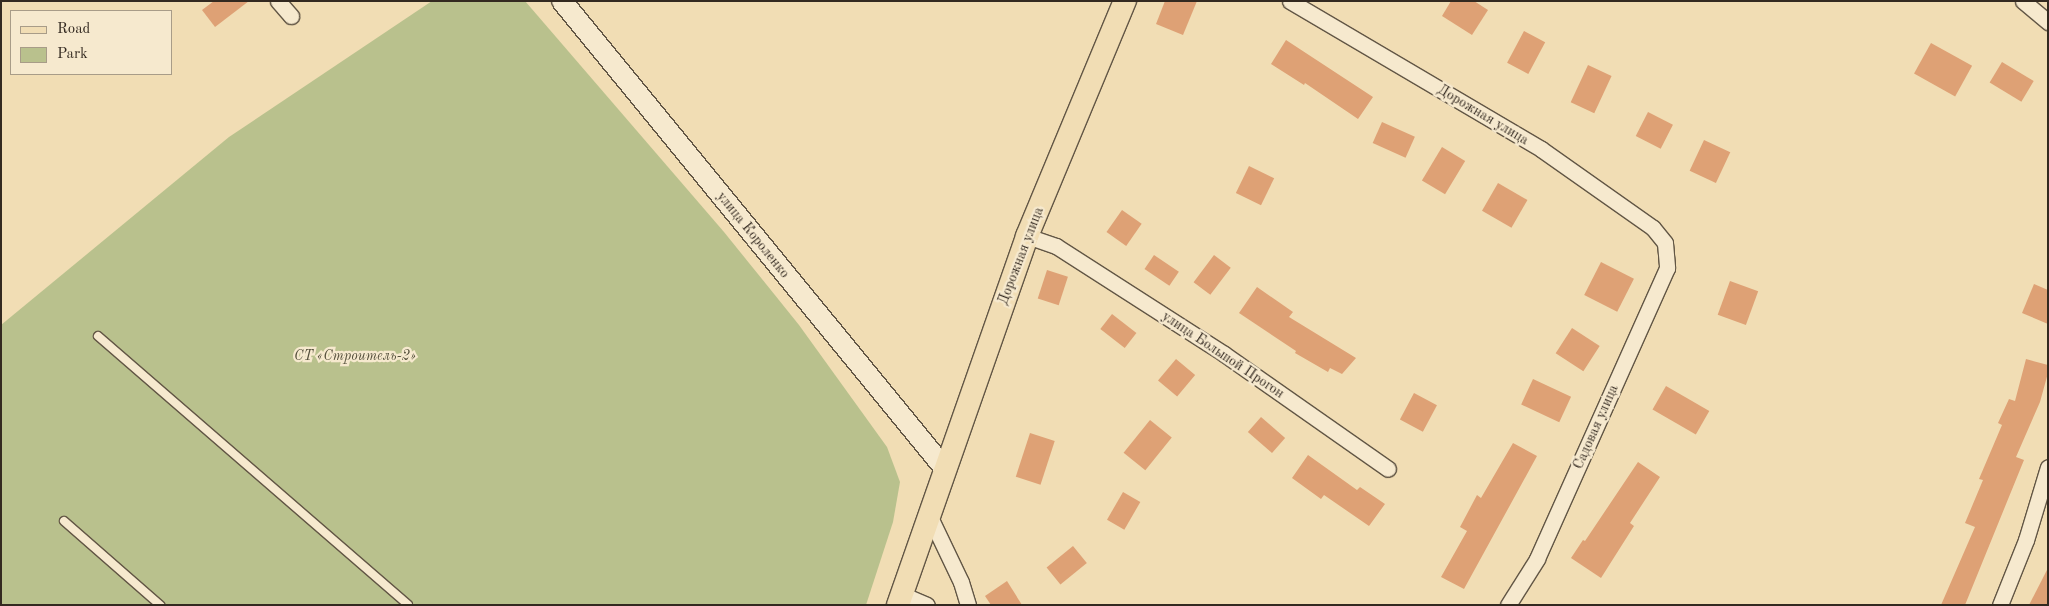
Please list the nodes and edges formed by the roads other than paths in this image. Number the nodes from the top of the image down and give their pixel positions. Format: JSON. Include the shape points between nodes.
{"nodes":[{"id":1,"x":278,"y":1,"type":"edge"},
{"id":2,"x":562,"y":1,"type":"edge"},
{"id":3,"x":1125,"y":1,"type":"edge"},
{"id":4,"x":1290,"y":1,"type":"edge"},
{"id":5,"x":2023,"y":1,"type":"edge"},
{"id":6,"x":291,"y":16,"type":"dead end"},
{"id":7,"x":2048,"y":22,"type":"edge"},
{"id":8,"x":1027,"y":236,"type":"junction"},
{"id":9,"x":1665,"y":243,"type":"joint"},
{"id":10,"x":98,"y":336,"type":"dead end"},
{"id":11,"x":2048,"y":467,"type":"edge"},
{"id":12,"x":945,"y":469,"type":"junction"},
{"id":13,"x":1388,"y":469,"type":"dead end"},
{"id":14,"x":929,"y":515,"type":"junction"},
{"id":15,"x":64,"y":521,"type":"dead end"},
{"id":16,"x":900,"y":600,"type":"edge"},
{"id":17,"x":160,"y":605,"type":"edge"},
{"id":18,"x":408,"y":605,"type":"edge"},
{"id":19,"x":927,"y":605,"type":"edge"},
{"id":20,"x":968,"y":605,"type":"edge"},
{"id":21,"x":1508,"y":605,"type":"edge"},
{"id":22,"x":2000,"y":605,"type":"edge"}],
"edges":[{"from":1,"to":6,"type":"street"},
{"from":2,"to":12,"type":"street","name":"улица Короленко"},
{"from":3,"to":8,"type":"main road","name":"Дорожная улица"},
{"from":4,"to":9,"type":"street","name":"Дорожная улица","via":[[1541,149],[1653,228]]},
{"from":5,"to":7,"type":"street"},
{"from":8,"to":12,"type":"main road","name":"Дорожная улица"},
{"from":8,"to":13,"type":"street","name":"улица Большой Прогон","via":[[1056,246],[1224,354]]},
{"from":9,"to":21,"type":"street","name":"Садовая улица","via":[[1667,268],[1537,559]]},
{"from":10,"to":18,"type":"lane"},
{"from":11,"to":22,"type":"street","via":[[2026,540]]},
{"from":12,"to":14,"type":"main road","name":"Дорожная улица"},
{"from":14,"to":16,"type":"main road","name":"Дорожная улица"},
{"from":14,"to":20,"type":"street","via":[[961,582]]},
{"from":15,"to":17,"type":"lane"},
{"from":16,"to":19,"type":"street","name":"Дорожная улица"}]}
